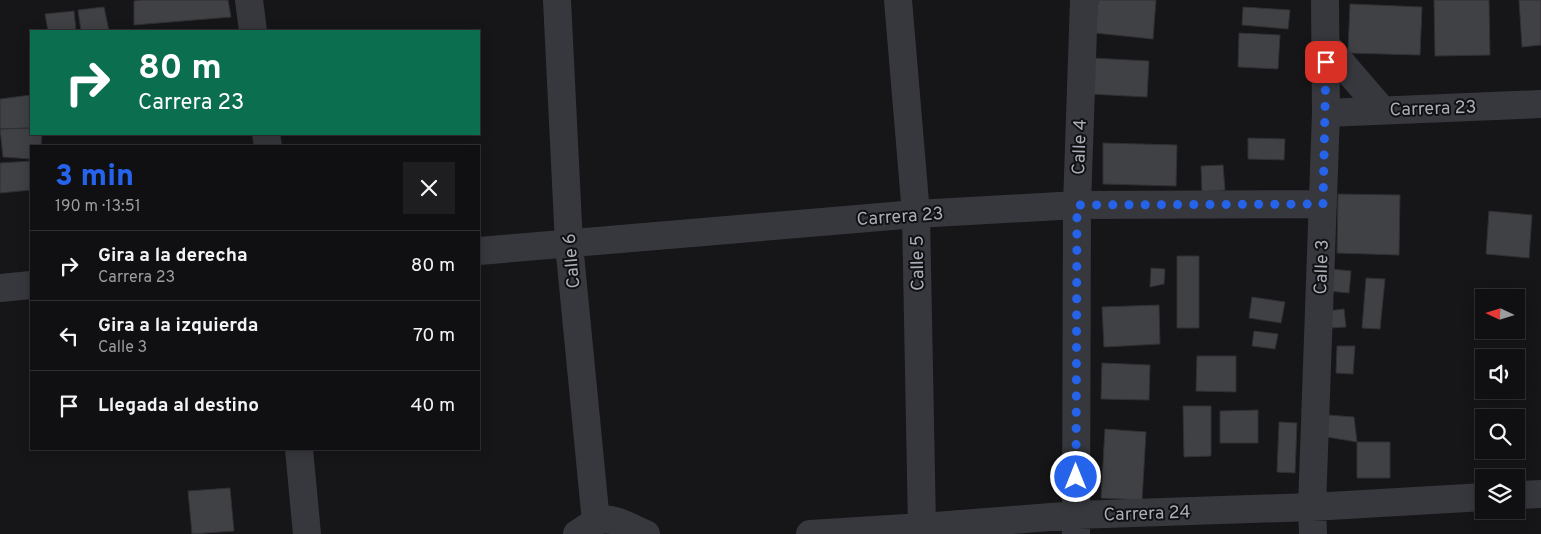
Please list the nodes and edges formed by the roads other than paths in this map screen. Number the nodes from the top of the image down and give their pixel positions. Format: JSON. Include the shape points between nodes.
{"nodes":[{"id":1,"x":249,"y":0,"type":"edge"},
{"id":2,"x":557,"y":0,"type":"edge"},
{"id":3,"x":898,"y":0,"type":"edge"},
{"id":4,"x":1084,"y":0,"type":"edge"},
{"id":5,"x":1325,"y":0,"type":"edge"},
{"id":6,"x":253,"y":30,"type":"edge"},
{"id":7,"x":1326,"y":45,"type":"junction"},
{"id":8,"x":1541,"y":104,"type":"edge"},
{"id":9,"x":1382,"y":110,"type":"junction"},
{"id":10,"x":1326,"y":113,"type":"junction"},
{"id":11,"x":1323,"y":204,"type":"junction"},
{"id":12,"x":1077,"y":205,"type":"junction"},
{"id":13,"x":916,"y":214,"type":"junction"},
{"id":14,"x":569,"y":244,"type":"junction"},
{"id":15,"x":480,"y":251,"type":"edge"},
{"id":16,"x":30,"y":285,"type":"edge"},
{"id":17,"x":0,"y":288,"type":"edge"},
{"id":18,"x":299,"y":450,"type":"edge"},
{"id":19,"x":1541,"y":494,"type":"edge"},
{"id":20,"x":1525,"y":495,"type":"edge"},
{"id":21,"x":1475,"y":498,"type":"edge"},
{"id":22,"x":1312,"y":507,"type":"junction"},
{"id":23,"x":1076,"y":525,"type":"edge"},
{"id":24,"x":587,"y":528,"type":"edge"},
{"id":25,"x":922,"y":528,"type":"junction"},
{"id":26,"x":307,"y":534,"type":"edge"},
{"id":27,"x":646,"y":534,"type":"edge"},
{"id":28,"x":810,"y":534,"type":"edge"},
{"id":29,"x":1313,"y":534,"type":"edge"}],
"edges":[{"from":1,"to":6,"type":"street"},
{"from":2,"to":14,"type":"street","name":"Calle 6"},
{"from":3,"to":13,"type":"street","name":"Calle 5"},
{"from":4,"to":12,"type":"street","name":"Calle 4"},
{"from":5,"to":7,"type":"street","name":"Calle 3"},
{"from":7,"to":9,"type":"street"},
{"from":7,"to":10,"type":"street","name":"Calle 3"},
{"from":8,"to":9,"type":"street","name":"Carrera 23"},
{"from":9,"to":10,"type":"street","name":"Carrera 23"},
{"from":10,"to":11,"type":"street","name":"Calle 3"},
{"from":11,"to":12,"type":"street","name":"Carrera 23"},
{"from":11,"to":22,"type":"street","name":"Calle 3"},
{"from":12,"to":13,"type":"street","name":"Carrera 23"},
{"from":12,"to":23,"type":"street","name":"Calle 4"},
{"from":13,"to":14,"type":"street","name":"Carrera 23"},
{"from":13,"to":25,"type":"street","name":"Calle 5"},
{"from":14,"to":15,"type":"street","name":"Carrera 23"},
{"from":14,"to":24,"type":"street","name":"Calle 6"},
{"from":16,"to":17,"type":"street"},
{"from":18,"to":26,"type":"street"},
{"from":19,"to":20,"type":"street"},
{"from":21,"to":22,"type":"street","name":"Carrera 24"},
{"from":22,"to":23,"type":"street","name":"Carrera 24"},
{"from":22,"to":29,"type":"street","name":"Calle 3"},
{"from":23,"to":25,"type":"street","name":"Carrera 24"},
{"from":24,"to":27,"type":"street","via":[[600,520],[616,521]]},
{"from":25,"to":28,"type":"street","name":"Carrera 24"}]}
